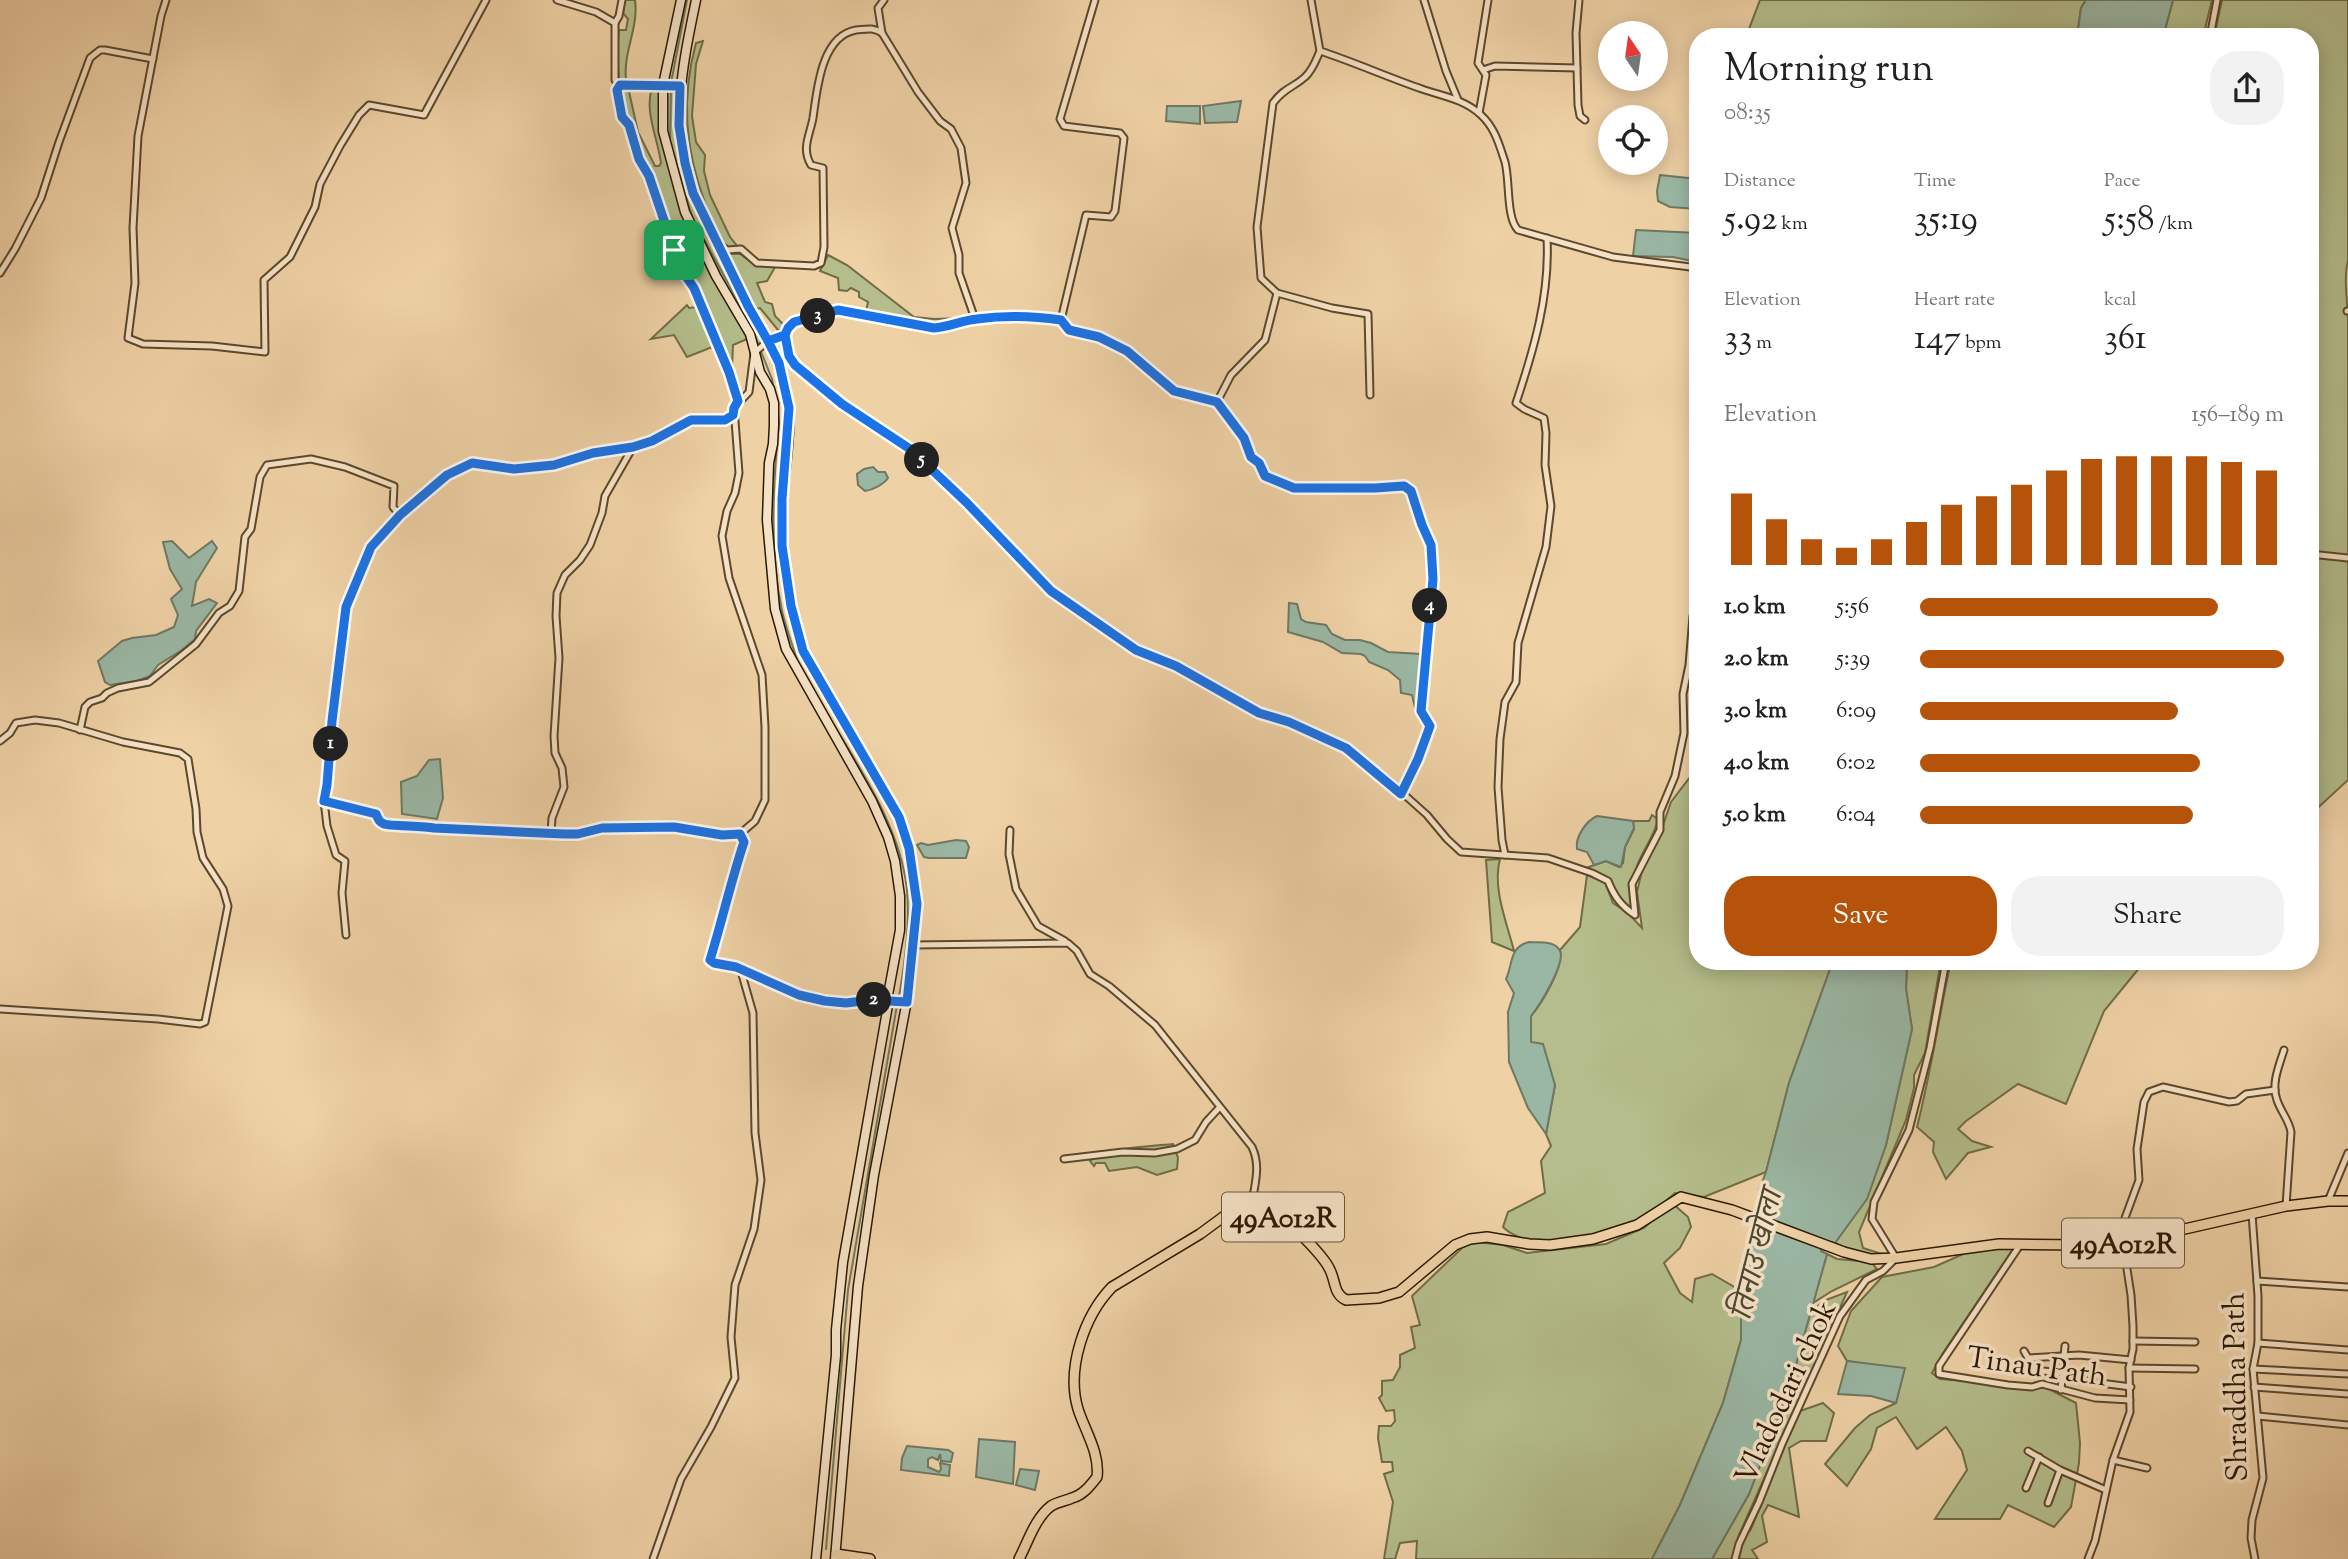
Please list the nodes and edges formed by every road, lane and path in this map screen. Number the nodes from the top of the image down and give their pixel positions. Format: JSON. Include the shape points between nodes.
{"nodes":[{"id":1,"x":166,"y":0,"type":"edge"},
{"id":2,"x":486,"y":0,"type":"edge"},
{"id":3,"x":557,"y":0,"type":"edge"},
{"id":4,"x":622,"y":0,"type":"edge"},
{"id":5,"x":681,"y":0,"type":"edge"},
{"id":6,"x":696,"y":0,"type":"edge"},
{"id":7,"x":884,"y":0,"type":"edge"},
{"id":8,"x":1096,"y":0,"type":"edge"},
{"id":9,"x":1311,"y":0,"type":"edge"},
{"id":10,"x":1424,"y":0,"type":"edge"},
{"id":11,"x":1488,"y":0,"type":"edge"},
{"id":12,"x":1578,"y":0,"type":"edge"},
{"id":13,"x":2217,"y":0,"type":"edge"},
{"id":14,"x":615,"y":23,"type":"junction"},
{"id":15,"x":2212,"y":28,"type":"edge"},
{"id":16,"x":882,"y":33,"type":"junction"},
{"id":17,"x":1320,"y":51,"type":"junction"},
{"id":18,"x":153,"y":59,"type":"junction"},
{"id":19,"x":1577,"y":68,"type":"junction"},
{"id":20,"x":1483,"y":70,"type":"junction"},
{"id":21,"x":620,"y":85,"type":"junction"},
{"id":22,"x":663,"y":85,"type":"junction"},
{"id":23,"x":680,"y":86,"type":"junction"},
{"id":24,"x":1458,"y":100,"type":"junction"},
{"id":25,"x":1479,"y":113,"type":"junction"},
{"id":26,"x":1585,"y":120,"type":"dead end"},
{"id":27,"x":1547,"y":238,"type":"junction"},
{"id":28,"x":718,"y":243,"type":"junction"},
{"id":29,"x":1689,"y":267,"type":"edge"},
{"id":30,"x":0,"y":273,"type":"edge"},
{"id":31,"x":1277,"y":293,"type":"junction"},
{"id":32,"x":975,"y":319,"type":"junction"},
{"id":33,"x":1061,"y":320,"type":"junction"},
{"id":34,"x":785,"y":335,"type":"junction"},
{"id":35,"x":766,"y":343,"type":"junction"},
{"id":36,"x":755,"y":351,"type":"junction"},
{"id":37,"x":1370,"y":395,"type":"dead end"},
{"id":38,"x":738,"y":401,"type":"junction"},
{"id":39,"x":1217,"y":402,"type":"junction"},
{"id":40,"x":733,"y":415,"type":"junction"},
{"id":41,"x":633,"y":447,"type":"junction"},
{"id":42,"x":400,"y":515,"type":"junction"},
{"id":43,"x":2319,"y":555,"type":"edge"},
{"id":44,"x":2348,"y":558,"type":"edge"},
{"id":45,"x":1689,"y":665,"type":"edge"},
{"id":46,"x":80,"y":730,"type":"junction"},
{"id":47,"x":0,"y":741,"type":"edge"},
{"id":48,"x":1401,"y":794,"type":"junction"},
{"id":49,"x":324,"y":801,"type":"junction"},
{"id":50,"x":1010,"y":830,"type":"dead end"},
{"id":51,"x":551,"y":833,"type":"junction"},
{"id":52,"x":740,"y":834,"type":"junction"},
{"id":53,"x":1505,"y":855,"type":"junction"},
{"id":54,"x":346,"y":935,"type":"dead end"},
{"id":55,"x":1068,"y":943,"type":"junction"},
{"id":56,"x":913,"y":945,"type":"junction"},
{"id":57,"x":1943,"y":970,"type":"edge"},
{"id":58,"x":741,"y":971,"type":"junction"},
{"id":59,"x":888,"y":1001,"type":"junction"},
{"id":60,"x":907,"y":1002,"type":"junction"},
{"id":61,"x":0,"y":1009,"type":"edge"},
{"id":62,"x":2284,"y":1050,"type":"dead end"},
{"id":63,"x":2275,"y":1090,"type":"junction"},
{"id":64,"x":1219,"y":1108,"type":"junction"},
{"id":65,"x":2348,"y":1153,"type":"edge"},
{"id":66,"x":1064,"y":1159,"type":"dead end"},
{"id":67,"x":1253,"y":1197,"type":"junction"},
{"id":68,"x":2329,"y":1201,"type":"junction"},
{"id":69,"x":2348,"y":1201,"type":"edge"},
{"id":70,"x":2286,"y":1206,"type":"junction"},
{"id":71,"x":2252,"y":1214,"type":"junction"},
{"id":72,"x":2123,"y":1243,"type":"junction"},
{"id":73,"x":2020,"y":1245,"type":"junction"},
{"id":74,"x":1896,"y":1258,"type":"junction"},
{"id":75,"x":2257,"y":1281,"type":"junction"},
{"id":76,"x":2348,"y":1287,"type":"edge"},
{"id":77,"x":2133,"y":1341,"type":"junction"},
{"id":78,"x":2195,"y":1342,"type":"dead end"},
{"id":79,"x":2258,"y":1343,"type":"junction"},
{"id":80,"x":2065,"y":1346,"type":"dead end"},
{"id":81,"x":2348,"y":1350,"type":"edge"},
{"id":82,"x":2024,"y":1351,"type":"dead end"},
{"id":83,"x":2065,"y":1356,"type":"junction"},
{"id":84,"x":2131,"y":1360,"type":"junction"},
{"id":85,"x":2129,"y":1368,"type":"junction"},
{"id":86,"x":2195,"y":1369,"type":"dead end"},
{"id":87,"x":2253,"y":1369,"type":"junction"},
{"id":88,"x":2033,"y":1370,"type":"dead end"},
{"id":89,"x":2348,"y":1374,"type":"edge"},
{"id":90,"x":2063,"y":1375,"type":"junction"},
{"id":91,"x":2131,"y":1387,"type":"junction"},
{"id":92,"x":2254,"y":1387,"type":"junction"},
{"id":93,"x":2061,"y":1390,"type":"junction"},
{"id":94,"x":2348,"y":1394,"type":"edge"},
{"id":95,"x":2130,"y":1400,"type":"junction"},
{"id":96,"x":2258,"y":1416,"type":"junction"},
{"id":97,"x":2348,"y":1425,"type":"edge"},
{"id":98,"x":2028,"y":1451,"type":"dead end"},
{"id":99,"x":2039,"y":1457,"type":"junction"},
{"id":100,"x":2113,"y":1460,"type":"junction"},
{"id":101,"x":2147,"y":1468,"type":"dead end"},
{"id":102,"x":2060,"y":1470,"type":"junction"},
{"id":103,"x":2026,"y":1488,"type":"dead end"},
{"id":104,"x":2106,"y":1490,"type":"junction"},
{"id":105,"x":2048,"y":1503,"type":"dead end"},
{"id":106,"x":817,"y":1556,"type":"edge"},
{"id":107,"x":835,"y":1557,"type":"edge"},
{"id":108,"x":653,"y":1559,"type":"edge"},
{"id":109,"x":870,"y":1559,"type":"edge"},
{"id":110,"x":1019,"y":1559,"type":"edge"},
{"id":111,"x":1735,"y":1559,"type":"edge"},
{"id":112,"x":2088,"y":1559,"type":"edge"},
{"id":113,"x":2255,"y":1559,"type":"edge"}],
"edges":[{"from":1,"to":18,"type":"street"},
{"from":2,"to":18,"type":"street","via":[[424,116],[369,105],[359,115],[320,184],[315,207],[290,257],[264,279],[265,352],[143,344],[128,338],[135,283],[138,136]]},
{"from":3,"to":14,"type":"street"},
{"from":4,"to":14,"type":"street"},
{"from":5,"to":22,"type":"main road"},
{"from":6,"to":23,"type":"main road"},
{"from":7,"to":16,"type":"street","via":[[878,8]]},
{"from":8,"to":33,"type":"street","via":[[1060,119],[1064,126],[1120,132],[1124,138],[1115,211],[1111,217],[1086,215]]},
{"from":9,"to":17,"type":"street"},
{"from":10,"to":24,"type":"street"},
{"from":11,"to":20,"type":"street","via":[[1478,64]]},
{"from":12,"to":19,"type":"street"},
{"from":13,"to":15,"type":"street"},
{"from":14,"to":21,"type":"street","via":[[615,79]]},
{"from":16,"to":28,"type":"street","via":[[874,28],[847,32],[832,46],[819,75],[806,156],[811,165],[823,167],[821,263],[757,263],[741,250],[727,250]]},
{"from":16,"to":32,"type":"street","via":[[918,92],[951,129],[961,148],[966,183],[952,228],[959,273]]},
{"from":17,"to":24,"type":"street"},
{"from":17,"to":31,"type":"street","via":[[1304,79],[1283,90],[1273,103],[1257,227],[1261,278]]},
{"from":18,"to":30,"type":"street","via":[[105,50],[90,58],[41,198]]},
{"from":19,"to":20,"type":"street","via":[[1495,66]]},
{"from":19,"to":26,"type":"street","via":[[1578,105]]},
{"from":20,"to":25,"type":"street"},
{"from":21,"to":22,"type":"street"},
{"from":21,"to":38,"type":"street","via":[[622,117]]},
{"from":22,"to":23,"type":"street"},
{"from":22,"to":36,"type":"main road","via":[[663,131],[685,212]]},
{"from":23,"to":28,"type":"main road","via":[[679,126],[688,178]]},
{"from":24,"to":25,"type":"street"},
{"from":25,"to":27,"type":"street","via":[[1497,135],[1508,174],[1512,222],[1518,230]]},
{"from":27,"to":29,"type":"street","via":[[1614,257]]},
{"from":27,"to":53,"type":"street","via":[[1549,268],[1543,308],[1516,402],[1544,418],[1551,506],[1546,547],[1518,643],[1516,682],[1505,702],[1500,739],[1498,787]]},
{"from":28,"to":35,"type":"main road"},
{"from":31,"to":37,"type":"street","via":[[1368,314]]},
{"from":31,"to":39,"type":"street","via":[[1265,340],[1231,375]]},
{"from":32,"to":33,"type":"street","via":[[1033,316]]},
{"from":32,"to":34,"type":"street","via":[[934,328],[838,310],[794,322]]},
{"from":33,"to":39,"type":"street","via":[[1069,330],[1099,337],[1127,351],[1174,391]]},
{"from":34,"to":35,"type":"street"},
{"from":34,"to":48,"type":"street","via":[[795,365],[842,404],[910,449],[1051,591],[1136,650],[1176,666],[1259,713],[1346,748]]},
{"from":35,"to":36,"type":"street"},
{"from":35,"to":56,"type":"main road","via":[[779,363],[789,408],[782,535],[796,624],[803,651],[905,833],[917,904]]},
{"from":36,"to":38,"type":"street","via":[[749,392]]},
{"from":36,"to":59,"type":"main road","via":[[775,414],[767,503],[778,625],[793,664],[872,801],[895,861],[900,930]]},
{"from":38,"to":40,"type":"street"},
{"from":39,"to":48,"type":"street","via":[[1265,476],[1294,488],[1404,486],[1411,491],[1431,545],[1433,579],[1421,711],[1430,726]]},
{"from":40,"to":41,"type":"street","via":[[725,420],[691,420]]},
{"from":40,"to":52,"type":"street","via":[[739,473],[722,536],[729,578],[762,675],[765,758],[765,800],[755,821]]},
{"from":41,"to":42,"type":"street","via":[[514,469],[472,463],[447,475]]},
{"from":41,"to":51,"type":"street","via":[[605,496],[590,545],[565,575],[557,593],[554,736],[564,787]]},
{"from":42,"to":46,"type":"street","via":[[393,507],[394,486],[345,467],[311,459],[268,465],[260,477],[251,529],[245,537],[239,591],[230,606],[219,613],[196,644],[149,682],[118,688],[90,702]]},
{"from":42,"to":49,"type":"street","via":[[371,547],[346,607]]},
{"from":43,"to":44,"type":"street"},
{"from":45,"to":53,"type":"street","via":[[1683,694],[1684,733],[1675,776],[1660,812],[1660,830],[1632,884],[1635,915],[1613,895],[1608,881],[1592,873],[1548,858]]},
{"from":46,"to":47,"type":"street","via":[[35,720],[16,723]]},
{"from":46,"to":61,"type":"street","via":[[180,753],[188,759],[203,858],[228,906],[205,1022]]},
{"from":48,"to":53,"type":"street","via":[[1461,852]]},
{"from":49,"to":51,"type":"street","via":[[376,814],[387,825]]},
{"from":49,"to":54,"type":"street","via":[[336,855],[345,862]]},
{"from":50,"to":55,"type":"street","via":[[1016,889],[1038,926]]},
{"from":51,"to":52,"type":"street","via":[[674,827]]},
{"from":52,"to":58,"type":"street","via":[[744,842],[710,960]]},
{"from":55,"to":56,"type":"street"},
{"from":55,"to":64,"type":"street","via":[[1090,974],[1155,1025]]},
{"from":56,"to":60,"type":"main road"},
{"from":57,"to":74,"type":"street","via":[[1909,1130],[1874,1202],[1872,1219]]},
{"from":58,"to":59,"type":"street","via":[[825,1001]]},
{"from":58,"to":108,"type":"street","via":[[753,1013],[755,1133],[761,1180],[754,1229],[735,1285],[730,1337],[735,1378],[681,1479]]},
{"from":59,"to":60,"type":"street"},
{"from":59,"to":106,"type":"main road","via":[[843,1262]]},
{"from":60,"to":107,"type":"main road","via":[[858,1286]]},
{"from":62,"to":63,"type":"street"},
{"from":63,"to":70,"type":"street","via":[[2291,1132]]},
{"from":63,"to":72,"type":"street","via":[[2246,1094],[2233,1102],[2163,1087],[2150,1092],[2144,1102],[2137,1149],[2139,1180],[2125,1218]]},
{"from":64,"to":66,"type":"street","via":[[1195,1140],[1177,1149]]},
{"from":64,"to":67,"type":"street","via":[[1256,1156]]},
{"from":65,"to":68,"type":"street"},
{"from":67,"to":74,"type":"main road","number":"49A012R","via":[[1275,1209],[1324,1260],[1337,1293],[1346,1300],[1399,1292],[1455,1245],[1470,1239],[1550,1245],[1593,1239],[1637,1224],[1681,1197],[1732,1210],[1832,1248],[1871,1259]]},
{"from":67,"to":110,"type":"main road","number":"49A012R","via":[[1112,1287],[1102,1298],[1085,1329],[1075,1370],[1078,1407],[1091,1441],[1097,1477],[1086,1490],[1045,1512]]},
{"from":68,"to":69,"type":"main road","number":"49A012R"},
{"from":68,"to":70,"type":"main road","number":"49A012R"},
{"from":70,"to":71,"type":"main road","number":"49A012R"},
{"from":71,"to":72,"type":"main road","number":"49A012R"},
{"from":71,"to":75,"type":"street","name":"Shraddha Path"},
{"from":72,"to":73,"type":"main road","number":"49A012R"},
{"from":72,"to":77,"type":"street"},
{"from":73,"to":74,"type":"main road","number":"49A012R"},
{"from":73,"to":93,"type":"street","name":"Tinau Path","via":[[1939,1366],[1939,1374]]},
{"from":74,"to":111,"type":"street","name":"Vladodari chok","via":[[1866,1280],[1840,1316]]},
{"from":75,"to":76,"type":"street"},
{"from":75,"to":79,"type":"street","name":"Shraddha Path"},
{"from":77,"to":78,"type":"street"},
{"from":77,"to":84,"type":"street"},
{"from":79,"to":81,"type":"street"},
{"from":79,"to":87,"type":"street","name":"Shraddha Path"},
{"from":80,"to":83,"type":"street"},
{"from":82,"to":83,"type":"street","name":"Tinau Path","via":[[2028,1357]]},
{"from":83,"to":84,"type":"street","name":"Tinau Path"},
{"from":83,"to":90,"type":"street"},
{"from":84,"to":85,"type":"street"},
{"from":85,"to":86,"type":"street"},
{"from":85,"to":91,"type":"street"},
{"from":87,"to":89,"type":"street"},
{"from":87,"to":92,"type":"street","name":"Shraddha Path"},
{"from":88,"to":90,"type":"street","name":"Tinau Path"},
{"from":90,"to":91,"type":"street","name":"Tinau Path"},
{"from":90,"to":93,"type":"street"},
{"from":91,"to":95,"type":"street"},
{"from":92,"to":94,"type":"street"},
{"from":92,"to":96,"type":"street","name":"Shraddha Path"},
{"from":93,"to":95,"type":"street","name":"Tinau Path"},
{"from":95,"to":100,"type":"street"},
{"from":96,"to":97,"type":"street"},
{"from":96,"to":113,"type":"street","name":"Shraddha Path","via":[[2263,1478],[2252,1520]]},
{"from":98,"to":99,"type":"street"},
{"from":99,"to":102,"type":"street"},
{"from":99,"to":103,"type":"street"},
{"from":100,"to":101,"type":"street"},
{"from":100,"to":104,"type":"street"},
{"from":102,"to":104,"type":"street"},
{"from":102,"to":105,"type":"street"},
{"from":104,"to":112,"type":"street"},
{"from":106,"to":107,"type":"main road"},
{"from":107,"to":109,"type":"main road"}]}
